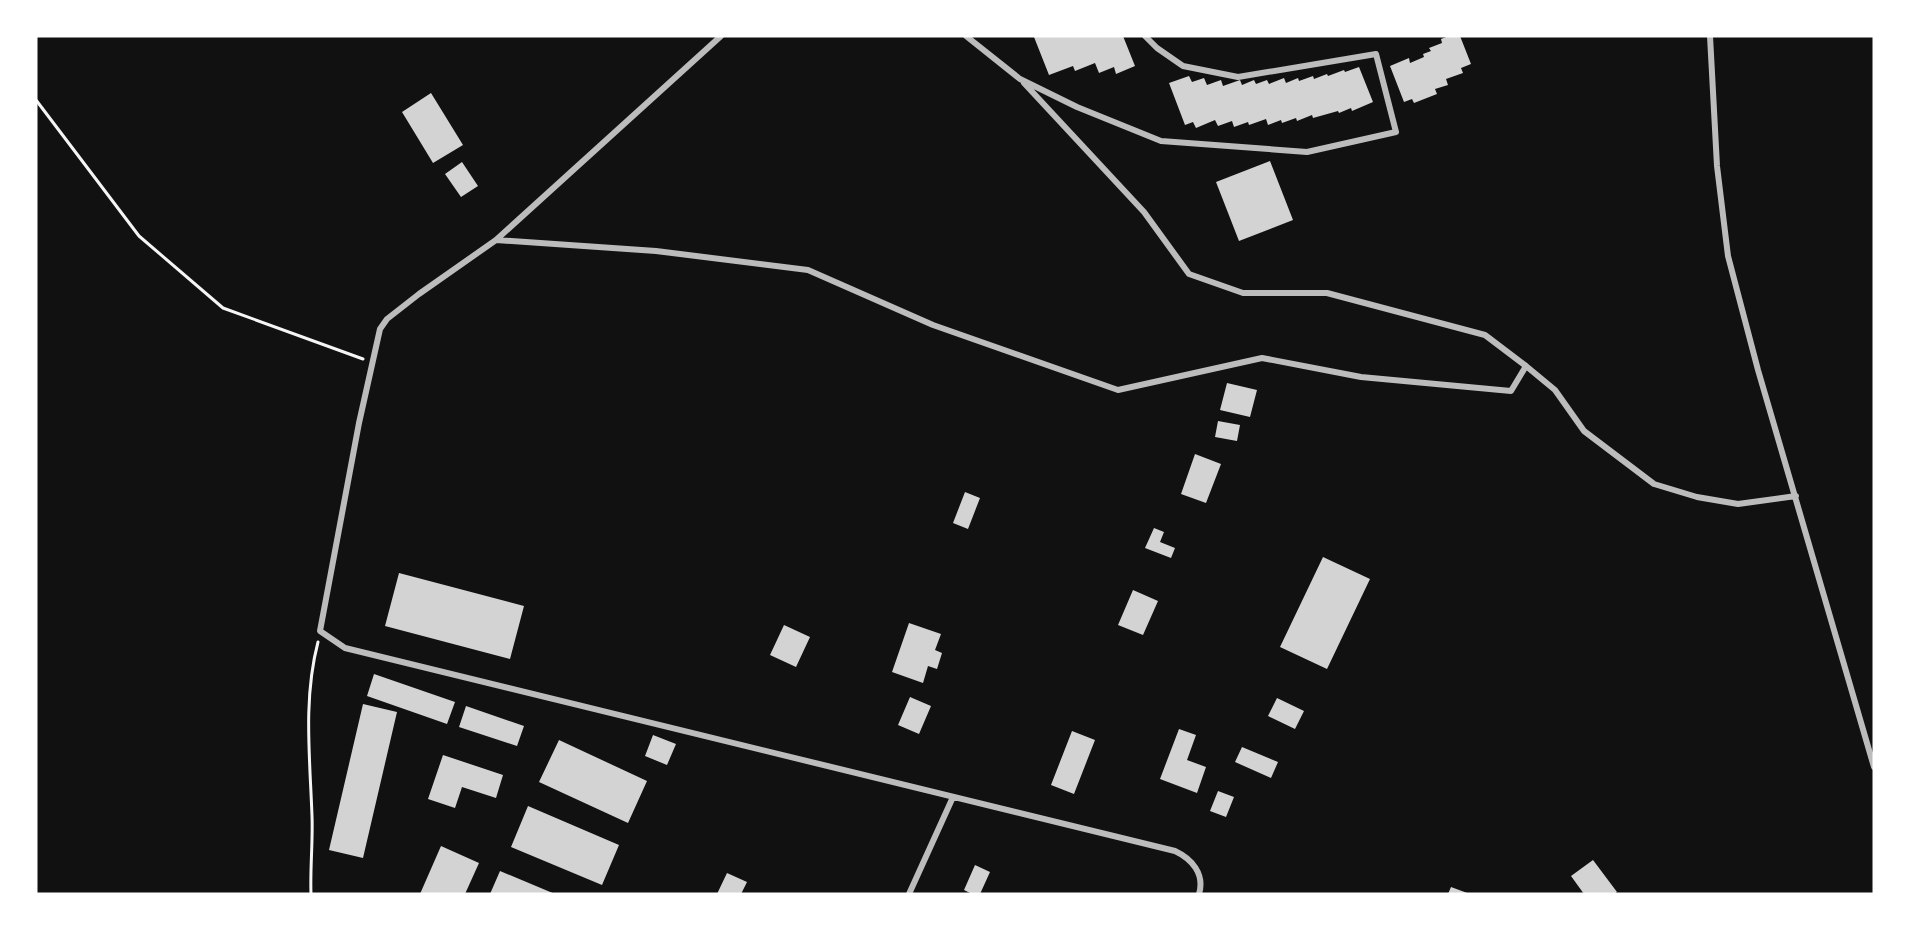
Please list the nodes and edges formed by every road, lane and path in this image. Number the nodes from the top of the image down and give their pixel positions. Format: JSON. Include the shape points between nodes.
{"nodes":[{"id":1,"x":721,"y":36,"type":"edge"},
{"id":2,"x":966,"y":36,"type":"edge"},
{"id":3,"x":1145,"y":36,"type":"edge"},
{"id":4,"x":1710,"y":36,"type":"edge"},
{"id":5,"x":1020,"y":79,"type":"junction"},
{"id":6,"x":36,"y":100,"type":"edge"},
{"id":7,"x":496,"y":240,"type":"junction"},
{"id":8,"x":372,"y":362,"type":"junction"},
{"id":9,"x":1526,"y":366,"type":"junction"},
{"id":10,"x":1796,"y":496,"type":"junction"},
{"id":11,"x":320,"y":631,"type":"junction"},
{"id":12,"x":1874,"y":767,"type":"edge"},
{"id":13,"x":954,"y":797,"type":"junction"},
{"id":14,"x":311,"y":894,"type":"edge"},
{"id":15,"x":909,"y":894,"type":"edge"},
{"id":16,"x":1199,"y":894,"type":"edge"}],
"edges":[{"from":1,"to":7,"type":"street"},
{"from":2,"to":5,"type":"street"},
{"from":3,"to":5,"type":"street","via":[[1183,66],[1238,77],[1376,54],[1396,132],[1307,152],[1161,141]]},
{"from":4,"to":10,"type":"street","via":[[1728,256]]},
{"from":5,"to":9,"type":"street","via":[[1144,212],[1189,274],[1243,292],[1327,293],[1485,335]]},
{"from":6,"to":8,"type":"path","via":[[139,236],[223,308]]},
{"from":7,"to":8,"type":"street","via":[[387,319],[380,329]]},
{"from":7,"to":9,"type":"street","via":[[656,251],[808,270],[933,325],[1118,390],[1262,358],[1361,377],[1511,391]]},
{"from":8,"to":11,"type":"street"},
{"from":9,"to":10,"type":"street","via":[[1555,390],[1584,431],[1654,484],[1738,504]]},
{"from":10,"to":12,"type":"street"},
{"from":11,"to":13,"type":"street","via":[[345,648]]},
{"from":11,"to":14,"type":"path","via":[[311,667],[309,706]]},
{"from":13,"to":15,"type":"street"},
{"from":13,"to":16,"type":"street","via":[[1175,850],[1185,855],[1198,872]]}]}
